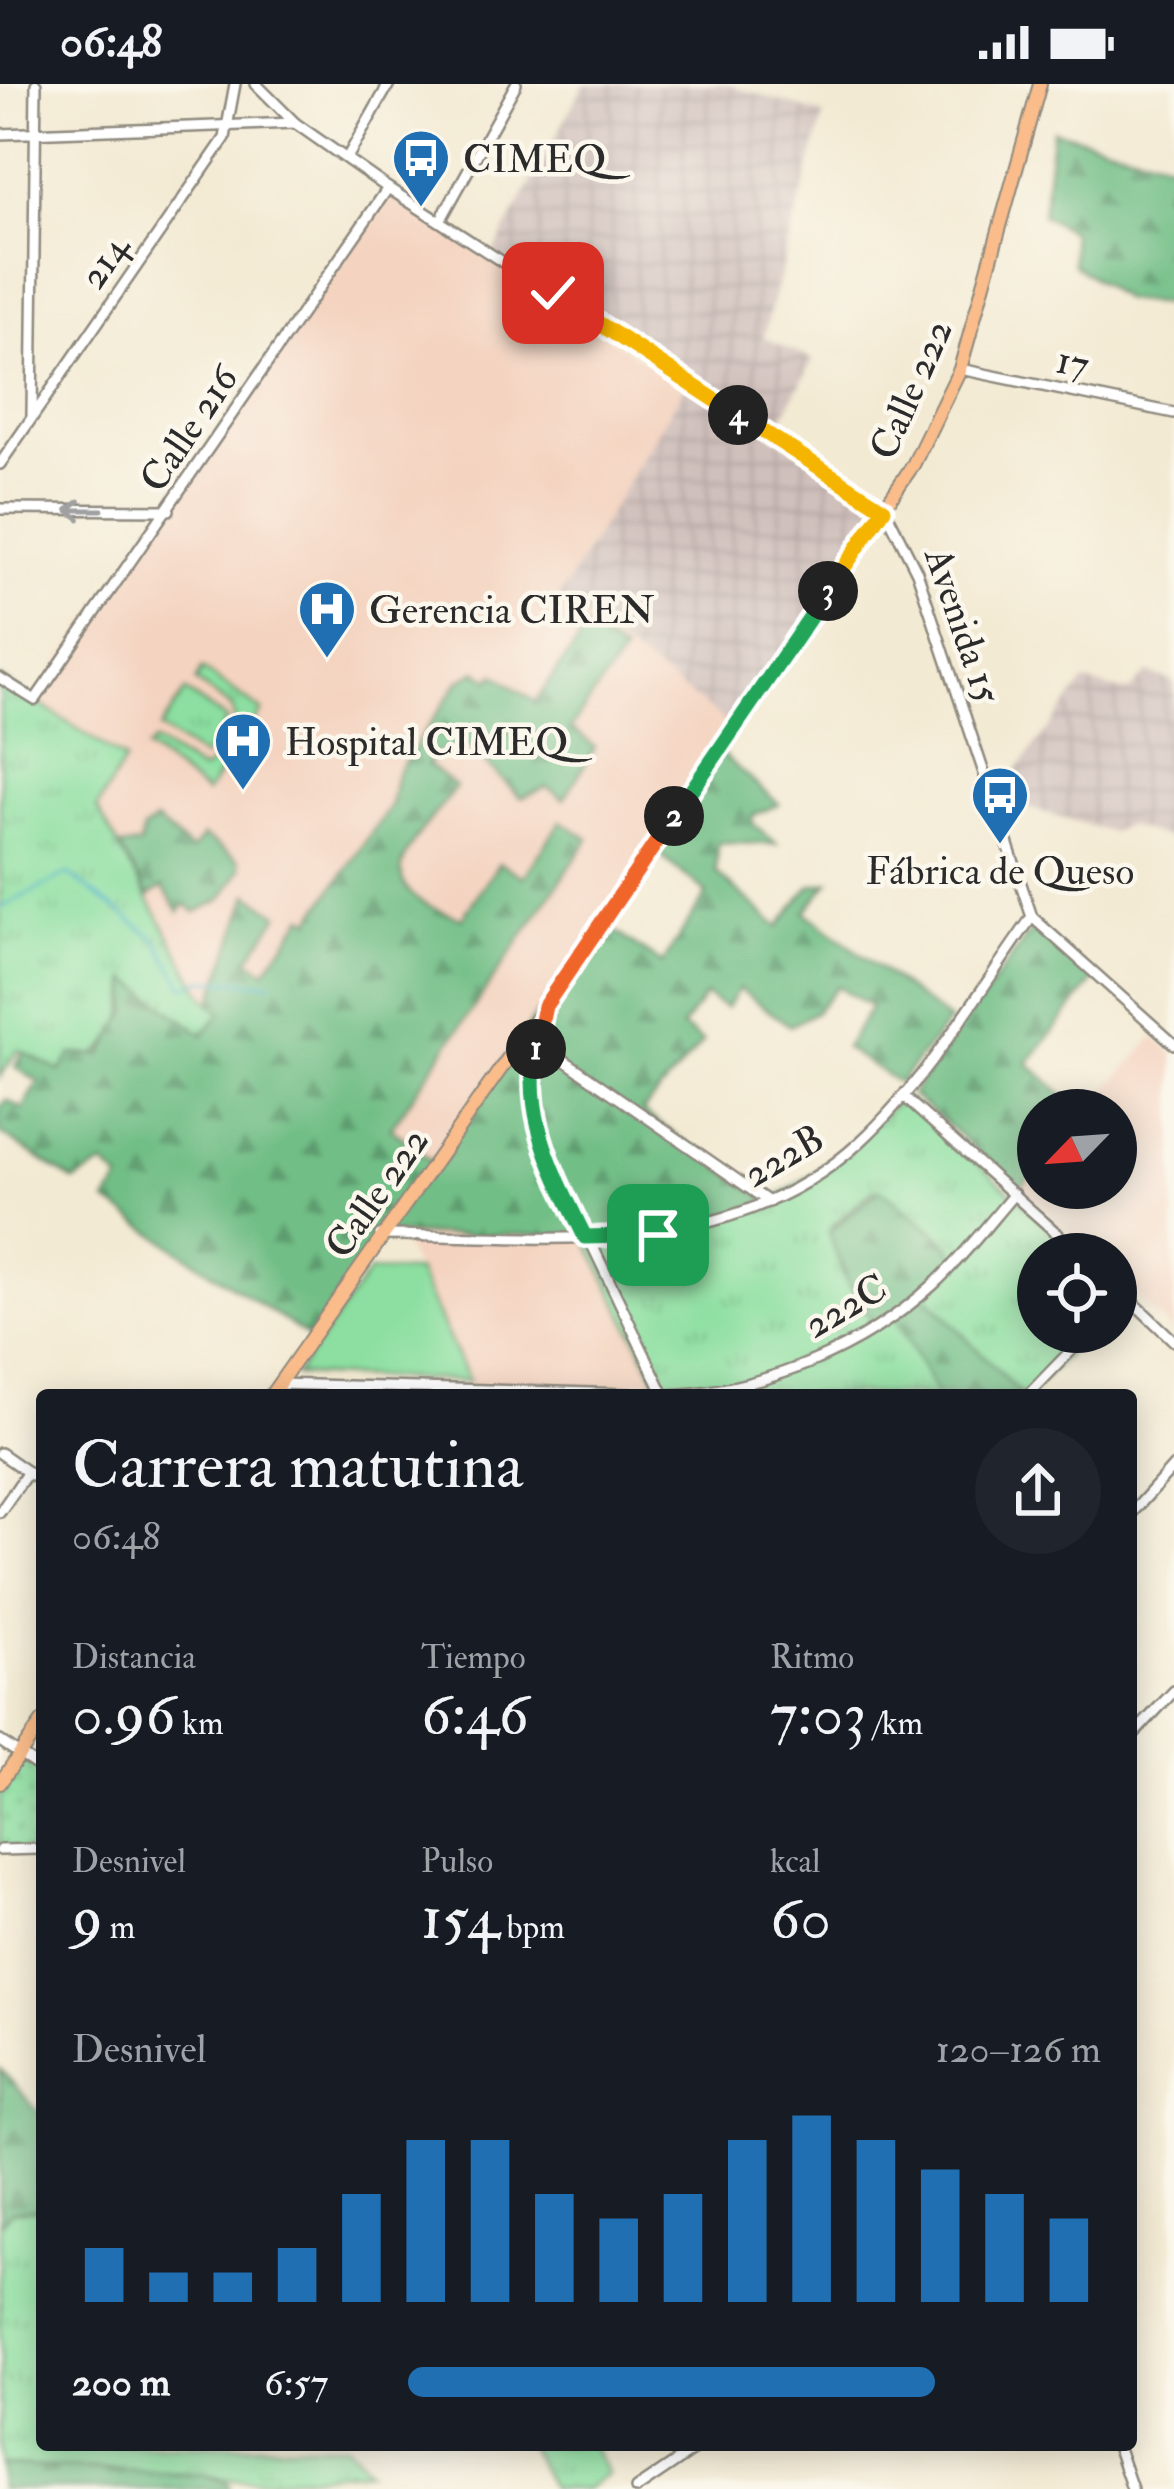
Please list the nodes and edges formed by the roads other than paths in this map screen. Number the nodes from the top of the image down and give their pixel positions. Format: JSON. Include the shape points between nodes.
{"nodes":[{"id":1,"x":36,"y":84,"type":"edge"},
{"id":2,"x":235,"y":84,"type":"edge"},
{"id":3,"x":256,"y":84,"type":"edge"},
{"id":4,"x":389,"y":84,"type":"edge"},
{"id":5,"x":516,"y":84,"type":"edge"},
{"id":6,"x":1040,"y":84,"type":"edge"},
{"id":7,"x":230,"y":123,"type":"junction"},
{"id":8,"x":295,"y":124,"type":"junction"},
{"id":9,"x":36,"y":131,"type":"junction"},
{"id":10,"x":0,"y":134,"type":"edge"},
{"id":11,"x":347,"y":158,"type":"junction"},
{"id":12,"x":388,"y":188,"type":"junction"},
{"id":13,"x":440,"y":221,"type":"junction"},
{"id":14,"x":960,"y":368,"type":"junction"},
{"id":15,"x":1174,"y":413,"type":"edge"},
{"id":16,"x":32,"y":415,"type":"junction"},
{"id":17,"x":0,"y":464,"type":"edge"},
{"id":18,"x":0,"y":509,"type":"edge"},
{"id":19,"x":884,"y":509,"type":"junction"},
{"id":20,"x":169,"y":510,"type":"junction"},
{"id":21,"x":0,"y":678,"type":"edge"},
{"id":22,"x":1032,"y":917,"type":"junction"},
{"id":23,"x":545,"y":1006,"type":"junction"},
{"id":24,"x":538,"y":1042,"type":"junction"},
{"id":25,"x":1174,"y":1044,"type":"edge"},
{"id":26,"x":903,"y":1096,"type":"junction"},
{"id":27,"x":1014,"y":1194,"type":"junction"},
{"id":28,"x":769,"y":1202,"type":"junction"},
{"id":29,"x":1058,"y":1233,"type":"edge"},
{"id":30,"x":380,"y":1235,"type":"junction"},
{"id":31,"x":585,"y":1237,"type":"junction"},
{"id":32,"x":1137,"y":1305,"type":"edge"},
{"id":33,"x":1174,"y":1341,"type":"edge"},
{"id":34,"x":1069,"y":1353,"type":"edge"},
{"id":35,"x":275,"y":1389,"type":"edge"},
{"id":36,"x":661,"y":1389,"type":"edge"},
{"id":37,"x":727,"y":1389,"type":"edge"},
{"id":38,"x":1034,"y":1389,"type":"edge"},
{"id":39,"x":0,"y":1453,"type":"edge"},
{"id":40,"x":1174,"y":1466,"type":"edge"},
{"id":41,"x":28,"y":1472,"type":"junction"},
{"id":42,"x":36,"y":1478,"type":"edge"},
{"id":43,"x":1137,"y":1507,"type":"edge"},
{"id":44,"x":0,"y":1512,"type":"edge"},
{"id":45,"x":1174,"y":1691,"type":"edge"},
{"id":46,"x":1137,"y":1731,"type":"edge"},
{"id":47,"x":36,"y":1732,"type":"edge"},
{"id":48,"x":0,"y":1741,"type":"edge"},
{"id":49,"x":20,"y":1756,"type":"junction"},
{"id":50,"x":36,"y":1765,"type":"edge"},
{"id":51,"x":0,"y":1783,"type":"edge"},
{"id":52,"x":36,"y":1849,"type":"edge"},
{"id":53,"x":0,"y":1850,"type":"edge"},
{"id":54,"x":692,"y":2451,"type":"edge"},
{"id":55,"x":1119,"y":2451,"type":"edge"},
{"id":56,"x":636,"y":2489,"type":"edge"},
{"id":57,"x":1132,"y":2489,"type":"edge"}],
"edges":[{"from":1,"to":9,"type":"street"},
{"from":2,"to":7,"type":"street","name":"214"},
{"from":3,"to":8,"type":"street","name":"Avenida 15"},
{"from":4,"to":11,"type":"street"},
{"from":5,"to":13,"type":"street"},
{"from":6,"to":14,"type":"main road","name":"Calle 222"},
{"from":7,"to":8,"type":"street"},
{"from":7,"to":9,"type":"street"},
{"from":7,"to":16,"type":"street","name":"214"},
{"from":8,"to":11,"type":"street","name":"Avenida 15"},
{"from":9,"to":10,"type":"street"},
{"from":9,"to":16,"type":"street"},
{"from":11,"to":12,"type":"street","name":"Avenida 15"},
{"from":12,"to":13,"type":"street","name":"Avenida 15"},
{"from":12,"to":20,"type":"street","name":"Calle 216"},
{"from":13,"to":19,"type":"street","name":"Avenida 15"},
{"from":14,"to":15,"type":"street","name":"17"},
{"from":14,"to":19,"type":"main road","name":"Calle 222"},
{"from":16,"to":17,"type":"street","name":"214"},
{"from":20,"to":18,"type":"street","one_way":true},
{"from":19,"to":22,"type":"street","name":"Avenida 15","via":[[917,572]]},
{"from":19,"to":23,"type":"main road","name":"Calle 222"},
{"from":20,"to":21,"type":"street","name":"Calle 216","via":[[35,700]]},
{"from":22,"to":25,"type":"street","name":"Avenida 15"},
{"from":22,"to":26,"type":"street","name":"222B"},
{"from":23,"to":24,"type":"street"},
{"from":23,"to":30,"type":"main road","name":"Calle 222"},
{"from":24,"to":28,"type":"street"},
{"from":24,"to":31,"type":"street","via":[[531,1097],[538,1132]]},
{"from":26,"to":27,"type":"street"},
{"from":26,"to":28,"type":"street","name":"222B","via":[[841,1158]]},
{"from":27,"to":29,"type":"street"},
{"from":27,"to":37,"type":"street","name":"222C","via":[[935,1282],[855,1339]]},
{"from":28,"to":31,"type":"street","name":"222B","via":[[686,1231]]},
{"from":30,"to":31,"type":"street","name":"222B"},
{"from":30,"to":35,"type":"main road","name":"Calle 222"},
{"from":31,"to":36,"type":"street"},
{"from":32,"to":33,"type":"street"},
{"from":34,"to":38,"type":"street"},
{"from":39,"to":41,"type":"street"},
{"from":40,"to":43,"type":"street"},
{"from":41,"to":42,"type":"street"},
{"from":41,"to":44,"type":"street"},
{"from":45,"to":46,"type":"street"},
{"from":47,"to":49,"type":"main road"},
{"from":48,"to":49,"type":"street"},
{"from":49,"to":50,"type":"street"},
{"from":49,"to":51,"type":"main road"},
{"from":52,"to":53,"type":"street"},
{"from":54,"to":56,"type":"street"},
{"from":55,"to":57,"type":"street"}]}
